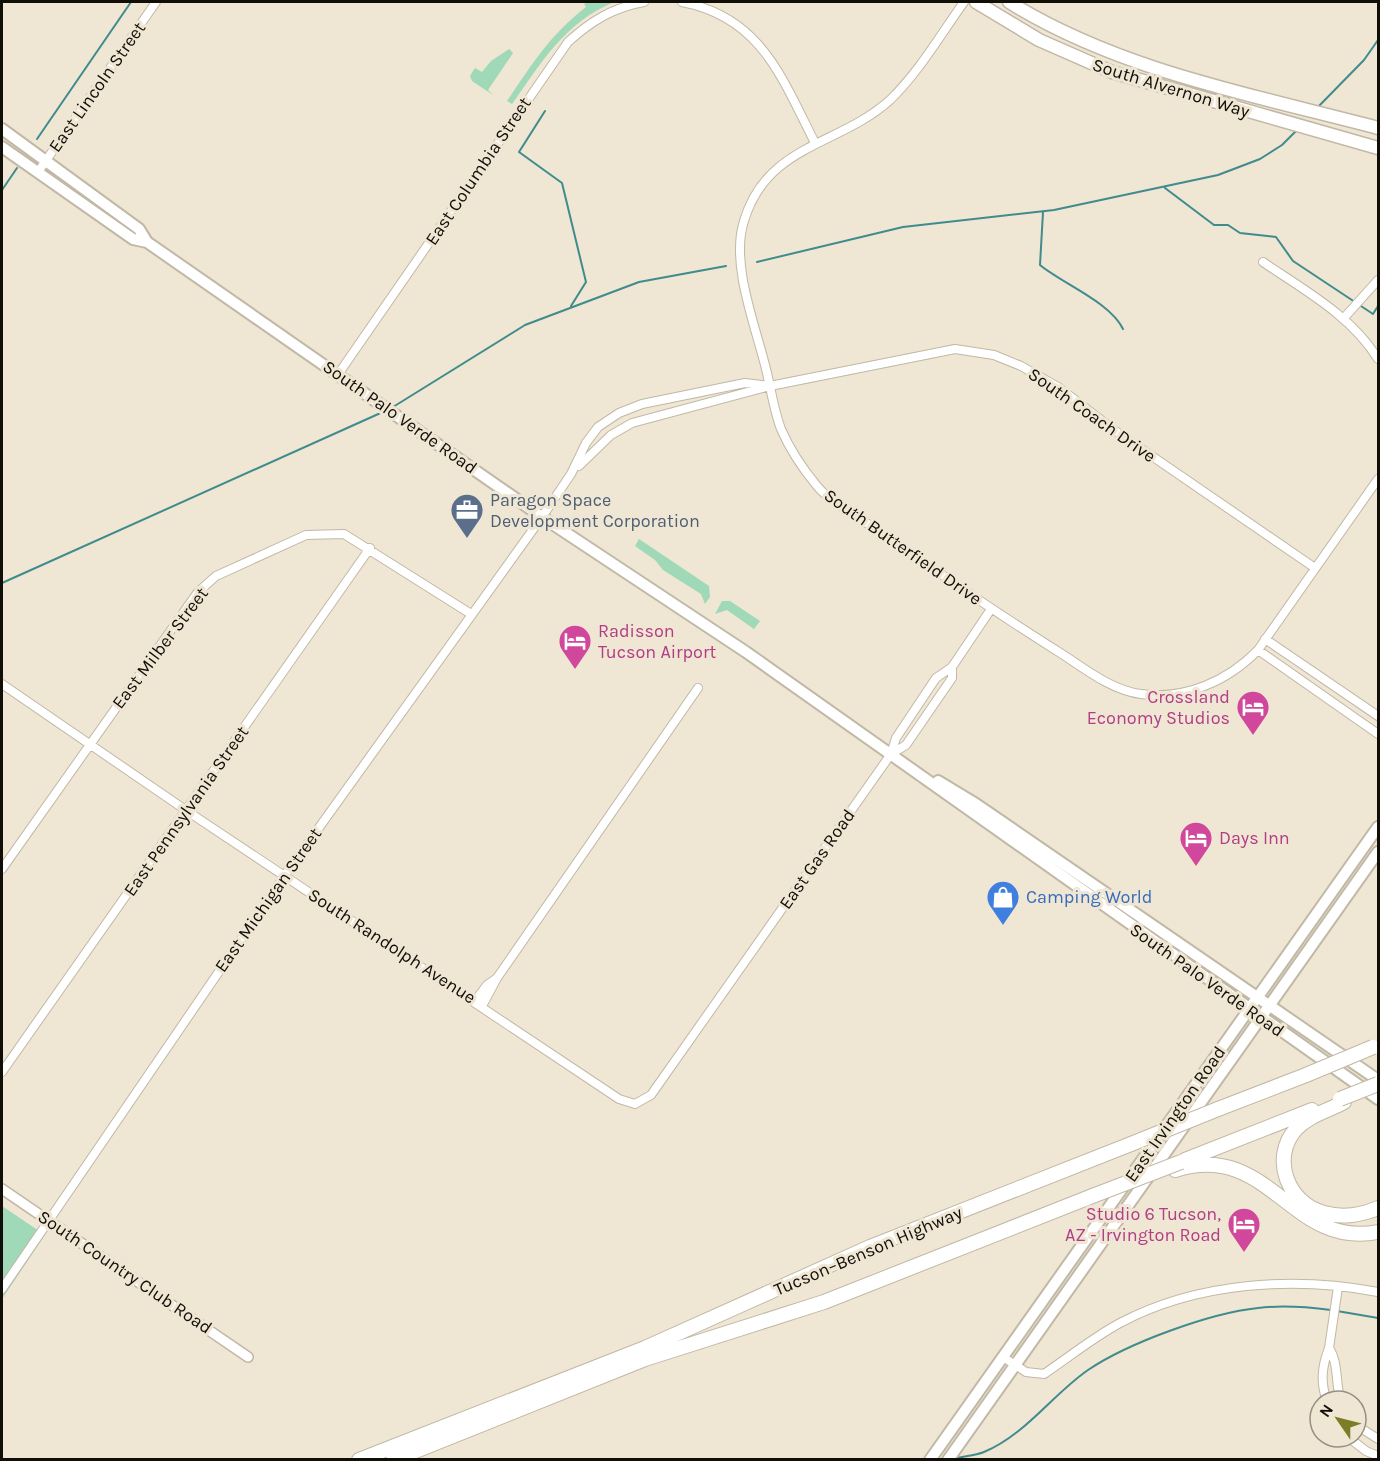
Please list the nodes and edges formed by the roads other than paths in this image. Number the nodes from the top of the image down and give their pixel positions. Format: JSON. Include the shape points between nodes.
{"nodes":[{"id":1,"x":156,"y":2,"type":"edge"},
{"id":2,"x":644,"y":2,"type":"edge"},
{"id":3,"x":682,"y":2,"type":"edge"},
{"id":4,"x":964,"y":2,"type":"edge"},
{"id":5,"x":975,"y":2,"type":"edge"},
{"id":6,"x":1010,"y":2,"type":"edge"},
{"id":7,"x":1378,"y":128,"type":"edge"},
{"id":8,"x":2,"y":129,"type":"edge"},
{"id":9,"x":815,"y":143,"type":"junction"},
{"id":10,"x":2,"y":147,"type":"edge"},
{"id":11,"x":1378,"y":148,"type":"edge"},
{"id":12,"x":46,"y":161,"type":"junction"},
{"id":13,"x":38,"y":172,"type":"junction"},
{"id":14,"x":147,"y":242,"type":"junction"},
{"id":15,"x":1263,"y":262,"type":"dead end"},
{"id":16,"x":1378,"y":280,"type":"edge"},
{"id":17,"x":1343,"y":319,"type":"junction"},
{"id":18,"x":1378,"y":359,"type":"edge"},
{"id":19,"x":339,"y":373,"type":"junction"},
{"id":20,"x":770,"y":386,"type":"junction"},
{"id":21,"x":619,"y":413,"type":"junction"},
{"id":22,"x":625,"y":426,"type":"junction"},
{"id":23,"x":572,"y":474,"type":"junction"},
{"id":24,"x":1378,"y":479,"type":"edge"},
{"id":25,"x":542,"y":517,"type":"junction"},
{"id":26,"x":370,"y":548,"type":"junction"},
{"id":27,"x":1315,"y":568,"type":"junction"},
{"id":28,"x":991,"y":609,"type":"junction"},
{"id":29,"x":471,"y":614,"type":"junction"},
{"id":30,"x":1265,"y":639,"type":"junction"},
{"id":31,"x":1258,"y":650,"type":"junction"},
{"id":32,"x":952,"y":667,"type":"junction"},
{"id":33,"x":1318,"y":675,"type":"junction"},
{"id":34,"x":2,"y":684,"type":"edge"},
{"id":35,"x":698,"y":688,"type":"dead end"},
{"id":36,"x":1378,"y":716,"type":"edge"},
{"id":37,"x":1378,"y":734,"type":"edge"},
{"id":38,"x":89,"y":744,"type":"junction"},
{"id":39,"x":891,"y":754,"type":"junction"},
{"id":40,"x":187,"y":811,"type":"junction"},
{"id":41,"x":1378,"y":827,"type":"edge"},
{"id":42,"x":1002,"y":834,"type":"junction"},
{"id":43,"x":1378,"y":852,"type":"edge"},
{"id":44,"x":1067,"y":866,"type":"junction"},
{"id":45,"x":2,"y":869,"type":"edge"},
{"id":46,"x":285,"y":875,"type":"junction"},
{"id":47,"x":1258,"y":995,"type":"junction"},
{"id":48,"x":479,"y":1003,"type":"junction"},
{"id":49,"x":1271,"y":1004,"type":"junction"},
{"id":50,"x":1249,"y":1009,"type":"junction"},
{"id":51,"x":1261,"y":1018,"type":"junction"},
{"id":52,"x":1376,"y":1046,"type":"edge"},
{"id":53,"x":2,"y":1072,"type":"edge"},
{"id":54,"x":1378,"y":1083,"type":"edge"},
{"id":55,"x":1378,"y":1099,"type":"edge"},
{"id":56,"x":1342,"y":1101,"type":"junction"},
{"id":57,"x":635,"y":1104,"type":"joint"},
{"id":58,"x":1178,"y":1166,"type":"junction"},
{"id":59,"x":2,"y":1189,"type":"edge"},
{"id":60,"x":1378,"y":1208,"type":"edge"},
{"id":61,"x":48,"y":1220,"type":"junction"},
{"id":62,"x":1378,"y":1232,"type":"edge"},
{"id":63,"x":1338,"y":1287,"type":"junction"},
{"id":64,"x":2,"y":1289,"type":"edge"},
{"id":65,"x":1378,"y":1292,"type":"edge"},
{"id":66,"x":1329,"y":1348,"type":"junction"},
{"id":67,"x":248,"y":1357,"type":"dead end"},
{"id":68,"x":1003,"y":1357,"type":"junction"},
{"id":69,"x":1017,"y":1366,"type":"junction"},
{"id":70,"x":1325,"y":1389,"type":"edge"},
{"id":71,"x":1338,"y":1389,"type":"edge"},
{"id":72,"x":1363,"y":1449,"type":"edge"},
{"id":73,"x":933,"y":1456,"type":"edge"},
{"id":74,"x":1378,"y":1456,"type":"edge"},
{"id":75,"x":359,"y":1460,"type":"edge"},
{"id":76,"x":393,"y":1460,"type":"edge"},
{"id":77,"x":948,"y":1460,"type":"edge"}],
"edges":[{"from":1,"to":12,"type":"street","name":"East Lincoln Street"},
{"from":2,"to":19,"type":"street","name":"East Columbia Street","via":[[599,17],[568,42]]},
{"from":3,"to":9,"type":"street","via":[[723,15],[755,39],[775,65]]},
{"from":4,"to":9,"type":"street","via":[[890,100]]},
{"from":5,"to":11,"type":"main road","name":"South Alvernon Way","via":[[1046,44],[1112,72]]},
{"from":6,"to":7,"type":"main road","name":"South Alvernon Way","via":[[1120,56]]},
{"from":8,"to":12,"type":"main road","name":"South Palo Verde Road"},
{"from":9,"to":20,"type":"street","name":"South Butterfield Drive","via":[[789,158],[766,179],[742,225],[742,270]]},
{"from":10,"to":13,"type":"main road","name":"South Palo Verde Road"},
{"from":12,"to":13,"type":"street","name":"East Lincoln Street"},
{"from":12,"to":14,"type":"main road","name":"South Palo Verde Road","via":[[139,229]]},
{"from":13,"to":14,"type":"main road","name":"South Palo Verde Road","via":[[134,239]]},
{"from":14,"to":19,"type":"main road","name":"South Palo Verde Road"},
{"from":15,"to":17,"type":"street"},
{"from":16,"to":17,"type":"street"},
{"from":17,"to":18,"type":"street","via":[[1368,341]]},
{"from":19,"to":25,"type":"main road","name":"South Palo Verde Road"},
{"from":20,"to":21,"type":"street","name":"South Coach Drive","via":[[745,382],[642,404]]},
{"from":20,"to":22,"type":"street","name":"South Coach Drive"},
{"from":20,"to":27,"type":"street","name":"South Coach Drive","via":[[955,349],[994,355],[1059,388]]},
{"from":20,"to":28,"type":"street","name":"South Butterfield Drive","via":[[781,428],[820,489]]},
{"from":21,"to":22,"type":"street"},
{"from":21,"to":23,"type":"street","name":"South Coach Drive","via":[[598,427],[586,442]]},
{"from":22,"to":23,"type":"street","name":"South Coach Drive"},
{"from":23,"to":25,"type":"street","name":"South Coach Drive"},
{"from":24,"to":27,"type":"street","name":"South Butterfield Drive"},
{"from":25,"to":29,"type":"street","name":"East Michigan Street"},
{"from":25,"to":39,"type":"main road","name":"South Palo Verde Road"},
{"from":26,"to":29,"type":"street","name":"East Milber Street"},
{"from":26,"to":38,"type":"street","name":"East Milber Street","via":[[344,534],[306,535],[216,576],[198,592]]},
{"from":26,"to":40,"type":"street","name":"East Pennsylvania Street"},
{"from":27,"to":30,"type":"street","name":"South Butterfield Drive"},
{"from":28,"to":31,"type":"street","name":"South Butterfield Drive","via":[[1091,673],[1140,694],[1178,693],[1211,684],[1241,667]]},
{"from":28,"to":32,"type":"street","name":"East Gas Road"},
{"from":29,"to":46,"type":"street","name":"East Michigan Street"},
{"from":30,"to":31,"type":"street","name":"South Butterfield Drive"},
{"from":30,"to":33,"type":"street"},
{"from":31,"to":33,"type":"street","via":[[1270,648],[1299,668]]},
{"from":31,"to":37,"type":"street"},
{"from":32,"to":39,"type":"street","name":"East Gas Road","via":[[936,678],[896,738]]},
{"from":32,"to":39,"type":"street","via":[[952,678],[906,745]]},
{"from":33,"to":36,"type":"street"},
{"from":34,"to":38,"type":"street","name":"South Randolph Avenue"},
{"from":35,"to":48,"type":"street"},
{"from":38,"to":40,"type":"street","name":"South Randolph Avenue"},
{"from":38,"to":45,"type":"street","name":"East Milber Street"},
{"from":39,"to":42,"type":"main road","name":"South Palo Verde Road"},
{"from":39,"to":44,"type":"main road","name":"South Palo Verde Road","via":[[976,804]]},
{"from":39,"to":57,"type":"street","name":"East Gas Road","via":[[651,1095]]},
{"from":40,"to":46,"type":"street","name":"South Randolph Avenue"},
{"from":40,"to":53,"type":"street","name":"East Pennsylvania Street"},
{"from":41,"to":47,"type":"main road","name":"East Irvington Road"},
{"from":42,"to":44,"type":"main road","via":[[1011,834]]},
{"from":42,"to":50,"type":"main road","name":"South Palo Verde Road"},
{"from":43,"to":49,"type":"main road","name":"East Irvington Road"},
{"from":44,"to":47,"type":"main road","name":"South Palo Verde Road"},
{"from":46,"to":48,"type":"street","name":"South Randolph Avenue"},
{"from":46,"to":61,"type":"street","name":"East Michigan Street"},
{"from":47,"to":49,"type":"main road","name":"South Palo Verde Road"},
{"from":47,"to":50,"type":"main road","name":"East Irvington Road"},
{"from":48,"to":57,"type":"street","name":"South Randolph Avenue","via":[[620,1099]]},
{"from":49,"to":51,"type":"main road","name":"East Irvington Road"},
{"from":49,"to":54,"type":"main road","name":"South Palo Verde Road"},
{"from":50,"to":51,"type":"main road","name":"South Palo Verde Road"},
{"from":50,"to":68,"type":"main road","name":"East Irvington Road"},
{"from":51,"to":55,"type":"main road","name":"South Palo Verde Road"},
{"from":51,"to":69,"type":"main road","name":"East Irvington Road"},
{"from":52,"to":75,"type":"highway","name":"Tucson–Benson Highway","bridge":true,"via":[[870,1247],[645,1348]]},
{"from":54,"to":56,"type":"highway","name":"Tucson–Benson Highway","bridge":true},
{"from":56,"to":58,"type":"highway","name":"Tucson–Benson Highway"},
{"from":56,"to":60,"type":"highway","via":[[1310,1118],[1294,1132],[1284,1154],[1285,1176],[1297,1197],[1319,1212],[1344,1215]]},
{"from":58,"to":62,"type":"highway","via":[[1227,1165],[1249,1175],[1321,1225],[1351,1234]]},
{"from":58,"to":76,"type":"highway","name":"Tucson–Benson Highway","bridge":true,"via":[[824,1302],[645,1359]]},
{"from":59,"to":61,"type":"street","name":"South Country Club Road"},
{"from":61,"to":64,"type":"street","name":"East Michigan Street"},
{"from":61,"to":67,"type":"street","name":"South Country Club Road"},
{"from":63,"to":65,"type":"street"},
{"from":63,"to":66,"type":"street"},
{"from":63,"to":69,"type":"street","via":[[1286,1284],[1194,1295],[1119,1323],[1044,1374],[1026,1372]]},
{"from":66,"to":70,"type":"street","via":[[1322,1366]]},
{"from":66,"to":71,"type":"street","via":[[1335,1357]]},
{"from":68,"to":69,"type":"street"},
{"from":68,"to":73,"type":"main road","name":"East Irvington Road"},
{"from":69,"to":77,"type":"main road","name":"East Irvington Road"},
{"from":72,"to":74,"type":"street"}]}
